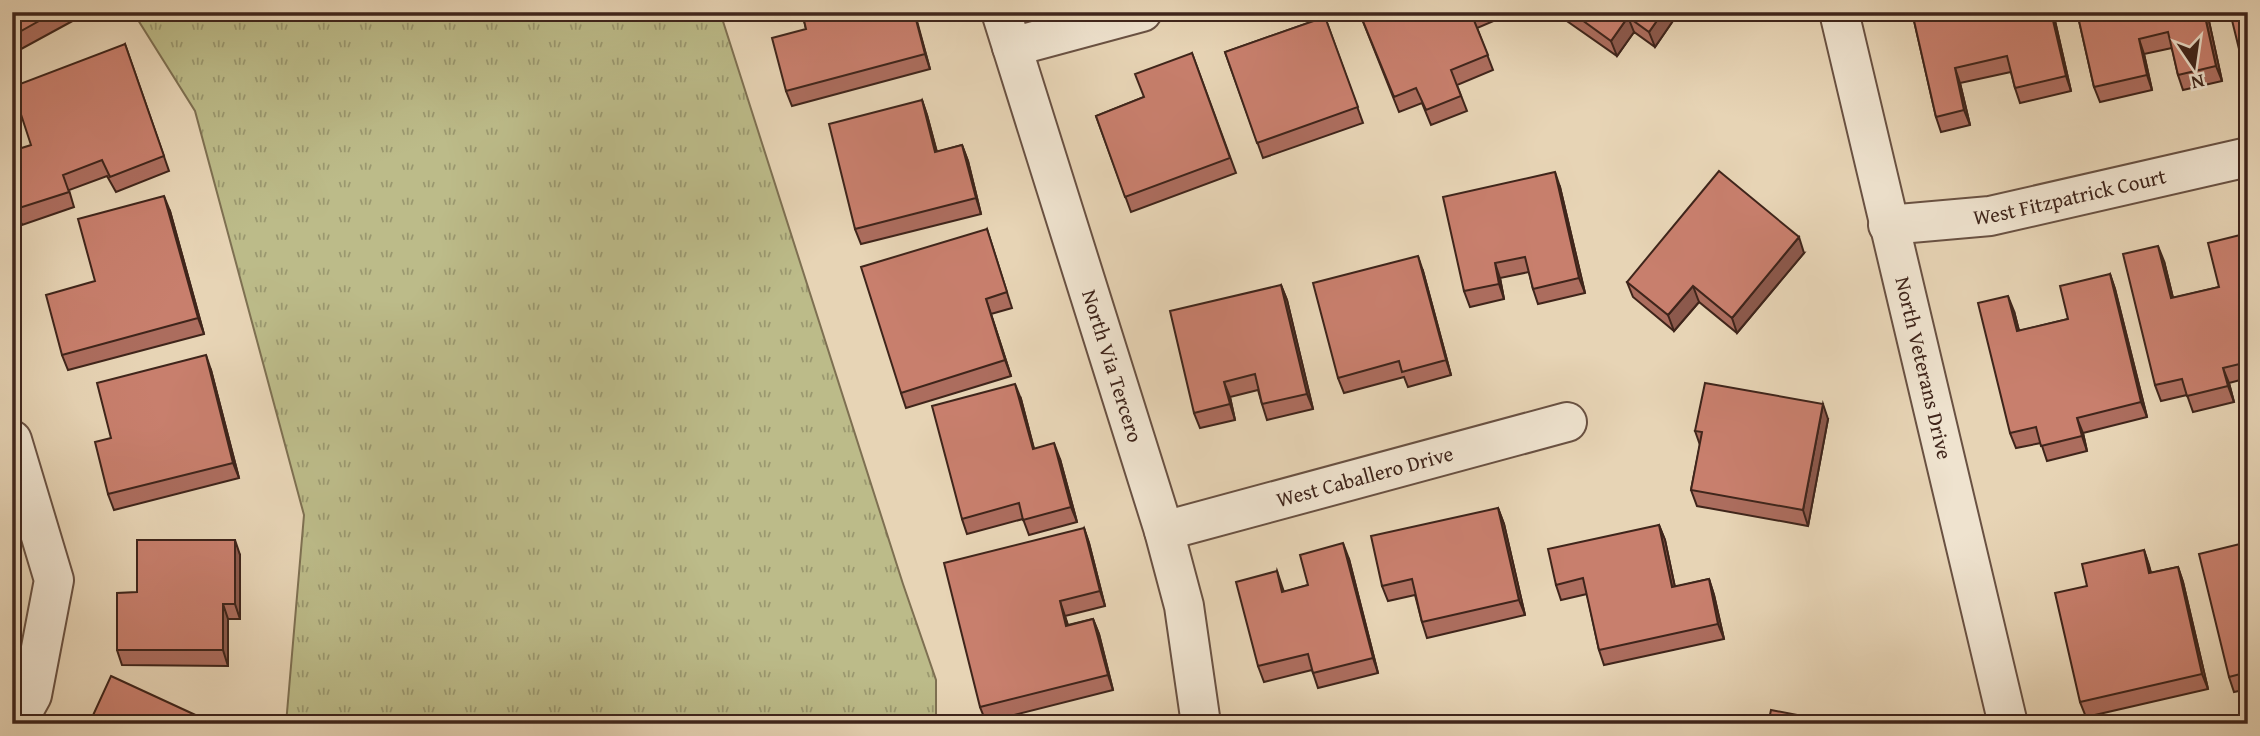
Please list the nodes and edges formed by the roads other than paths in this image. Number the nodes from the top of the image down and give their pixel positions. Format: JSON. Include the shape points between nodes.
{"nodes":[{"id":1,"x":1142,"y":12,"type":"edge"},
{"id":2,"x":1839,"y":12,"type":"edge"},
{"id":3,"x":1007,"y":29,"type":"edge"},
{"id":4,"x":2248,"y":157,"type":"edge"},
{"id":5,"x":1888,"y":225,"type":"junction"},
{"id":6,"x":1567,"y":422,"type":"dead end"},
{"id":7,"x":12,"y":440,"type":"edge"},
{"id":8,"x":1164,"y":531,"type":"junction"},
{"id":9,"x":16,"y":724,"type":"edge"},
{"id":10,"x":1202,"y":724,"type":"edge"},
{"id":11,"x":2008,"y":724,"type":"edge"}],
"edges":[{"from":1,"to":3,"type":"street"},
{"from":2,"to":5,"type":"street","name":"North Veterans Drive"},
{"from":3,"to":8,"type":"street","name":"North Via Tercero"},
{"from":4,"to":5,"type":"street","name":"West Fitzpatrick Court","via":[[1990,216]]},
{"from":5,"to":11,"type":"street","name":"North Veterans Drive"},
{"from":6,"to":8,"type":"street","name":"West Caballero Drive"},
{"from":7,"to":9,"type":"street","via":[[54,580],[32,695]]},
{"from":8,"to":10,"type":"street","name":"North Via Tercero","via":[[1184,606]]}]}
